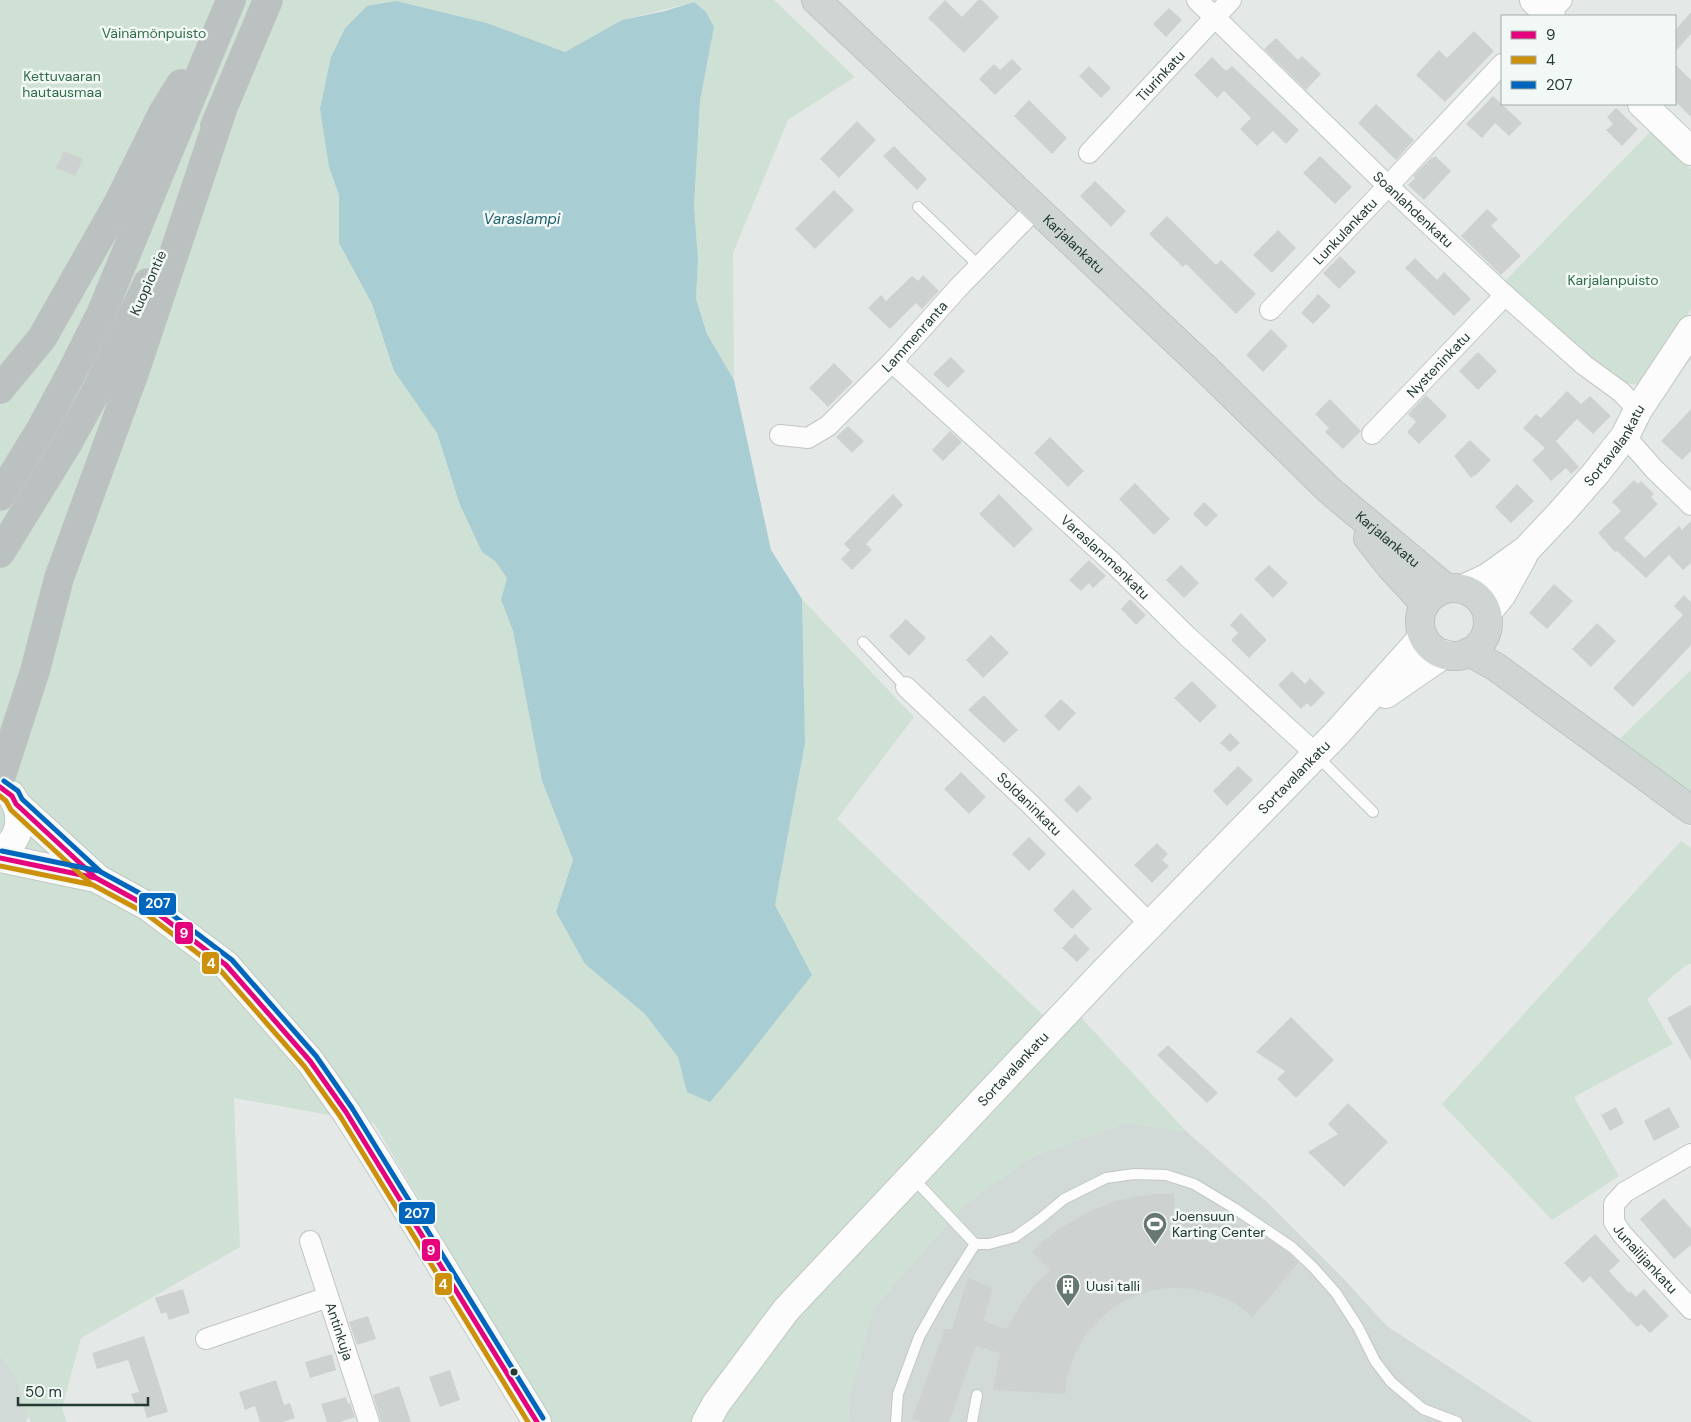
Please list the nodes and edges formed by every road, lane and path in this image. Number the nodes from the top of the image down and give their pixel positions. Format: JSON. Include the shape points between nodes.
{"nodes":[{"id":1,"x":268,"y":0,"type":"edge"},
{"id":2,"x":816,"y":0,"type":"edge"},
{"id":3,"x":1197,"y":0,"type":"edge"},
{"id":4,"x":1231,"y":0,"type":"edge"},
{"id":5,"x":227,"y":7,"type":"edge"},
{"id":6,"x":1215,"y":18,"type":"junction"},
{"id":7,"x":1501,"y":65,"type":"edge"},
{"id":8,"x":1643,"y":105,"type":"edge"},
{"id":9,"x":222,"y":110,"type":"junction"},
{"id":10,"x":1691,"y":151,"type":"edge"},
{"id":11,"x":1089,"y":153,"type":"dead end"},
{"id":12,"x":1388,"y":186,"type":"junction"},
{"id":13,"x":918,"y":207,"type":"dead end"},
{"id":14,"x":1036,"y":208,"type":"junction"},
{"id":15,"x":979,"y":266,"type":"junction"},
{"id":16,"x":1505,"y":294,"type":"junction"},
{"id":17,"x":1270,"y":310,"type":"dead end"},
{"id":18,"x":1691,"y":330,"type":"edge"},
{"id":19,"x":892,"y":362,"type":"junction"},
{"id":20,"x":0,"y":389,"type":"edge"},
{"id":21,"x":1638,"y":410,"type":"junction"},
{"id":22,"x":1372,"y":434,"type":"dead end"},
{"id":23,"x":780,"y":435,"type":"dead end"},
{"id":24,"x":1625,"y":436,"type":"junction"},
{"id":25,"x":0,"y":496,"type":"edge"},
{"id":26,"x":1691,"y":505,"type":"edge"},
{"id":27,"x":1526,"y":550,"type":"junction"},
{"id":28,"x":0,"y":553,"type":"edge"},
{"id":29,"x":1445,"y":594,"type":"junction"},
{"id":30,"x":1487,"y":621,"type":"junction"},
{"id":31,"x":1423,"y":637,"type":"junction"},
{"id":32,"x":863,"y":642,"type":"dead end"},
{"id":33,"x":1456,"y":653,"type":"junction"},
{"id":34,"x":906,"y":687,"type":"joint"},
{"id":35,"x":1338,"y":732,"type":"junction"},
{"id":36,"x":1588,"y":736,"type":"junction"},
{"id":37,"x":1316,"y":754,"type":"junction"},
{"id":38,"x":0,"y":779,"type":"edge"},
{"id":39,"x":8,"y":795,"type":"edge"},
{"id":40,"x":1691,"y":810,"type":"edge"},
{"id":41,"x":1373,"y":812,"type":"dead end"},
{"id":42,"x":0,"y":852,"type":"edge"},
{"id":43,"x":0,"y":858,"type":"edge"},
{"id":44,"x":96,"y":878,"type":"junction"},
{"id":45,"x":1151,"y":925,"type":"junction"},
{"id":46,"x":1691,"y":1154,"type":"edge"},
{"id":47,"x":911,"y":1176,"type":"junction"},
{"id":48,"x":310,"y":1241,"type":"dead end"},
{"id":49,"x":976,"y":1244,"type":"junction"},
{"id":50,"x":448,"y":1279,"type":"junction"},
{"id":51,"x":328,"y":1297,"type":"junction"},
{"id":52,"x":1691,"y":1309,"type":"edge"},
{"id":53,"x":206,"y":1339,"type":"dead end"},
{"id":54,"x":977,"y":1395,"type":"dead end"},
{"id":55,"x":369,"y":1422,"type":"edge"},
{"id":56,"x":527,"y":1422,"type":"edge"},
{"id":57,"x":537,"y":1422,"type":"edge"},
{"id":58,"x":706,"y":1422,"type":"edge"},
{"id":59,"x":896,"y":1422,"type":"edge"},
{"id":60,"x":972,"y":1422,"type":"edge"},
{"id":61,"x":1457,"y":1422,"type":"edge"}],
"edges":[{"from":1,"to":9,"type":"highway","name":"Kuopiontie"},
{"from":2,"to":14,"type":"main road","name":"Karjalankatu"},
{"from":3,"to":6,"type":"street","name":"Soanlahdenkatu"},
{"from":4,"to":6,"type":"street","name":"Tiurinkatu"},
{"from":5,"to":20,"type":"highway","via":[[163,113],[118,204],[42,338]]},
{"from":5,"to":25,"type":"highway","via":[[101,314],[41,429]]},
{"from":6,"to":11,"type":"street","name":"Tiurinkatu"},
{"from":6,"to":12,"type":"street","name":"Soanlahdenkatu"},
{"from":7,"to":12,"type":"street","name":"Lunkulankatu"},
{"from":8,"to":10,"type":"street"},
{"from":9,"to":28,"type":"highway","name":"Kuopiontie","via":[[99,386]]},
{"from":9,"to":38,"type":"highway","via":[[135,370],[59,578]]},
{"from":12,"to":16,"type":"street","name":"Soanlahdenkatu"},
{"from":12,"to":17,"type":"street","name":"Lunkulankatu"},
{"from":13,"to":15,"type":"lane"},
{"from":14,"to":15,"type":"street","name":"Lammenranta"},
{"from":14,"to":29,"type":"main road","name":"Karjalankatu","via":[[1329,490]]},
{"from":15,"to":19,"type":"street","name":"Lammenranta"},
{"from":16,"to":21,"type":"street","name":"Soanlahdenkatu"},
{"from":16,"to":22,"type":"street","name":"Nysteninkatu"},
{"from":18,"to":21,"type":"street","name":"Sortavalankatu"},
{"from":19,"to":23,"type":"street","name":"Lammenranta","via":[[818,433],[808,438]]},
{"from":19,"to":37,"type":"street","name":"Varaslammenkatu"},
{"from":21,"to":24,"type":"street","name":"Sortavalankatu"},
{"from":24,"to":26,"type":"street","via":[[1654,470]]},
{"from":24,"to":27,"type":"street","name":"Sortavalankatu","via":[[1596,474]]},
{"from":27,"to":29,"type":"street","name":"Sortavalankatu","via":[[1487,578]]},
{"from":27,"to":30,"type":"street","name":"Sortavalankatu"},
{"from":29,"to":30,"type":"main road","via":[[1478,598]]},
{"from":29,"to":31,"type":"main road","via":[[1420,620]]},
{"from":30,"to":33,"type":"main road","via":[[1483,639],[1477,647]]},
{"from":30,"to":36,"type":"main road","via":[[1508,655]]},
{"from":31,"to":33,"type":"main road","via":[[1436,650]]},
{"from":31,"to":35,"type":"street","name":"Sortavalankatu"},
{"from":32,"to":34,"type":"lane"},
{"from":33,"to":35,"type":"street","name":"Sortavalankatu","via":[[1394,688]]},
{"from":33,"to":36,"type":"main road","via":[[1496,668]]},
{"from":34,"to":45,"type":"street","name":"Soldaninkatu","via":[[1027,801]]},
{"from":35,"to":37,"type":"street","name":"Sortavalankatu"},
{"from":36,"to":40,"type":"main road"},
{"from":37,"to":41,"type":"lane"},
{"from":37,"to":45,"type":"street","name":"Sortavalankatu"},
{"from":39,"to":42,"type":"street","via":[[20,814],[20,825],[10,845]]},
{"from":39,"to":44,"type":"street"},
{"from":43,"to":44,"type":"street"},
{"from":44,"to":50,"type":"street","via":[[149,907],[226,965],[274,1019],[310,1061],[346,1112]]},
{"from":45,"to":47,"type":"street","name":"Sortavalankatu"},
{"from":46,"to":52,"type":"street","name":"Junailijankatu","via":[[1625,1192],[1614,1204],[1614,1222],[1622,1234]]},
{"from":47,"to":49,"type":"lane"},
{"from":47,"to":58,"type":"street","name":"Sortavalankatu","via":[[786,1310]]},
{"from":48,"to":51,"type":"street","name":"Antinkuja"},
{"from":49,"to":59,"type":"lane","via":[[919,1337],[898,1394]]},
{"from":49,"to":61,"type":"lane","via":[[1015,1237],[1064,1199],[1106,1178],[1134,1174],[1166,1175],[1194,1184],[1293,1248],[1336,1293],[1375,1361],[1391,1382],[1423,1408]]},
{"from":50,"to":56,"type":"street"},
{"from":50,"to":57,"type":"street"},
{"from":51,"to":53,"type":"street"},
{"from":51,"to":55,"type":"street","name":"Antinkuja"},
{"from":54,"to":60,"type":"lane"}]}
